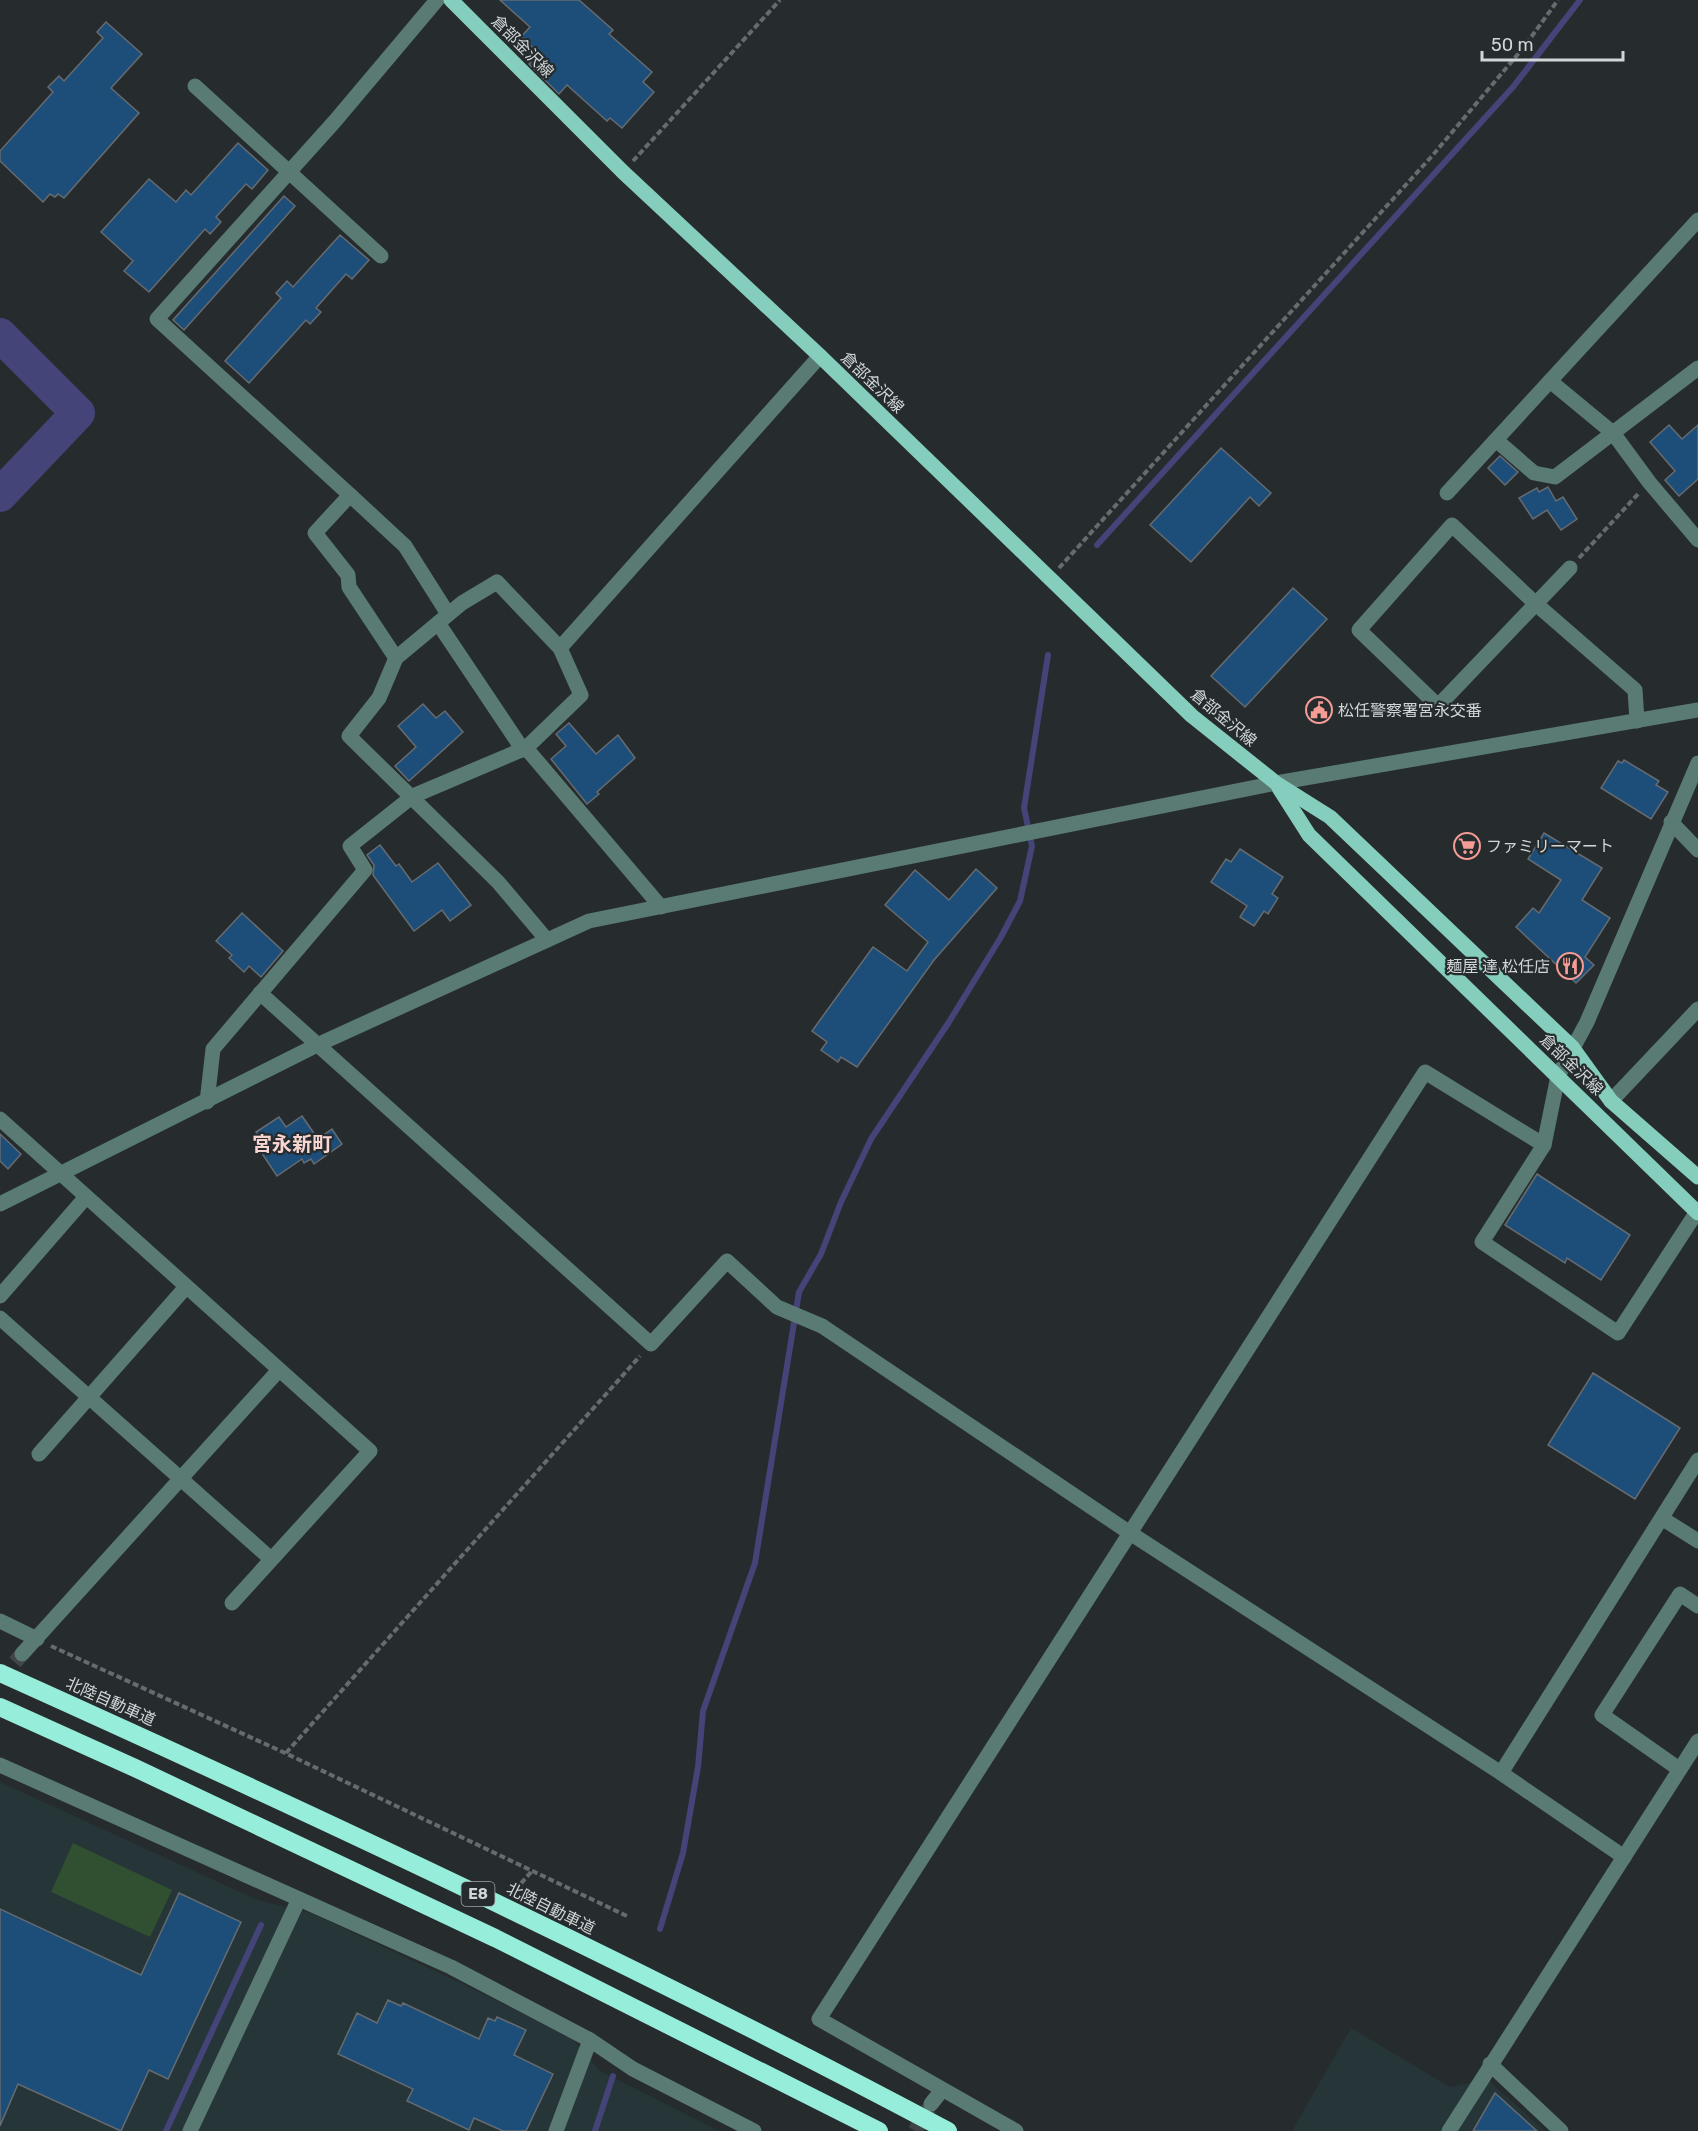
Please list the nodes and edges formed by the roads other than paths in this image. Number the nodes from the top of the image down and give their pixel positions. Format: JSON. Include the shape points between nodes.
{"nodes":[{"id":1,"x":437,"y":0,"type":"edge"},
{"id":2,"x":452,"y":0,"type":"edge"},
{"id":3,"x":195,"y":86,"type":"dead end"},
{"id":4,"x":289,"y":172,"type":"junction"},
{"id":5,"x":1698,"y":220,"type":"edge"},
{"id":6,"x":381,"y":256,"type":"dead end"},
{"id":7,"x":820,"y":356,"type":"junction"},
{"id":8,"x":1698,"y":368,"type":"edge"},
{"id":9,"x":1550,"y":381,"type":"junction"},
{"id":10,"x":1613,"y":433,"type":"junction"},
{"id":11,"x":1496,"y":440,"type":"junction"},
{"id":12,"x":1447,"y":493,"type":"dead end"},
{"id":13,"x":350,"y":495,"type":"junction"},
{"id":14,"x":1698,"y":540,"type":"edge"},
{"id":15,"x":1570,"y":568,"type":"road end"},
{"id":16,"x":1536,"y":604,"type":"junction"},
{"id":17,"x":443,"y":618,"type":"junction"},
{"id":18,"x":560,"y":648,"type":"junction"},
{"id":19,"x":396,"y":658,"type":"junction"},
{"id":20,"x":1698,"y":710,"type":"edge"},
{"id":21,"x":1637,"y":721,"type":"junction"},
{"id":22,"x":524,"y":749,"type":"junction"},
{"id":23,"x":1698,"y":763,"type":"edge"},
{"id":24,"x":1276,"y":783,"type":"junction"},
{"id":25,"x":413,"y":796,"type":"junction"},
{"id":26,"x":1671,"y":822,"type":"junction"},
{"id":27,"x":1696,"y":845,"type":"edge"},
{"id":28,"x":661,"y":907,"type":"junction"},
{"id":29,"x":547,"y":940,"type":"junction"},
{"id":30,"x":260,"y":993,"type":"junction"},
{"id":31,"x":1698,"y":1009,"type":"edge"},
{"id":32,"x":317,"y":1045,"type":"junction"},
{"id":33,"x":1572,"y":1047,"type":"junction"},
{"id":34,"x":1558,"y":1076,"type":"junction"},
{"id":35,"x":1611,"y":1101,"type":"junction"},
{"id":36,"x":207,"y":1102,"type":"junction"},
{"id":37,"x":0,"y":1119,"type":"edge"},
{"id":38,"x":1544,"y":1145,"type":"junction"},
{"id":39,"x":60,"y":1175,"type":"junction"},
{"id":40,"x":1698,"y":1177,"type":"edge"},
{"id":41,"x":86,"y":1197,"type":"junction"},
{"id":42,"x":0,"y":1204,"type":"edge"},
{"id":43,"x":1698,"y":1212,"type":"edge"},
{"id":44,"x":186,"y":1287,"type":"junction"},
{"id":45,"x":0,"y":1296,"type":"edge"},
{"id":46,"x":0,"y":1318,"type":"edge"},
{"id":47,"x":279,"y":1370,"type":"junction"},
{"id":48,"x":90,"y":1398,"type":"junction"},
{"id":49,"x":39,"y":1454,"type":"dead end"},
{"id":50,"x":1698,"y":1461,"type":"edge"},
{"id":51,"x":182,"y":1480,"type":"junction"},
{"id":52,"x":1663,"y":1519,"type":"junction"},
{"id":53,"x":1130,"y":1533,"type":"junction"},
{"id":54,"x":1698,"y":1541,"type":"edge"},
{"id":55,"x":271,"y":1559,"type":"junction"},
{"id":56,"x":232,"y":1603,"type":"dead end"},
{"id":57,"x":1698,"y":1606,"type":"edge"},
{"id":58,"x":0,"y":1621,"type":"edge"},
{"id":59,"x":37,"y":1639,"type":"junction"},
{"id":60,"x":22,"y":1654,"type":"tunnel mouth"},
{"id":61,"x":0,"y":1673,"type":"edge"},
{"id":62,"x":0,"y":1707,"type":"edge"},
{"id":63,"x":1698,"y":1741,"type":"edge"},
{"id":64,"x":0,"y":1765,"type":"edge"},
{"id":65,"x":1679,"y":1769,"type":"junction"},
{"id":66,"x":1501,"y":1773,"type":"junction"},
{"id":67,"x":1624,"y":1857,"type":"junction"},
{"id":68,"x":299,"y":1899,"type":"junction"},
{"id":69,"x":590,"y":2040,"type":"junction"},
{"id":70,"x":1490,"y":2064,"type":"junction"},
{"id":71,"x":942,"y":2090,"type":"junction"},
{"id":72,"x":931,"y":2104,"type":"tunnel mouth"},
{"id":73,"x":190,"y":2131,"type":"edge"},
{"id":74,"x":556,"y":2131,"type":"edge"},
{"id":75,"x":754,"y":2131,"type":"edge"},
{"id":76,"x":879,"y":2131,"type":"edge"},
{"id":77,"x":948,"y":2131,"type":"edge"},
{"id":78,"x":1016,"y":2131,"type":"edge"},
{"id":79,"x":1449,"y":2131,"type":"edge"},
{"id":80,"x":1561,"y":2131,"type":"edge"}],
"edges":[{"from":1,"to":4,"type":"street"},
{"from":2,"to":7,"type":"main road","name":"倉部金沢線","via":[[623,172]]},
{"from":3,"to":4,"type":"street"},
{"from":4,"to":6,"type":"street"},
{"from":4,"to":13,"type":"street","via":[[157,319]]},
{"from":5,"to":9,"type":"street"},
{"from":7,"to":18,"type":"street"},
{"from":7,"to":24,"type":"main road","name":"倉部金沢線","via":[[1192,716]]},
{"from":8,"to":10,"type":"street"},
{"from":9,"to":10,"type":"street"},
{"from":9,"to":11,"type":"street"},
{"from":10,"to":11,"type":"street","via":[[1555,477],[1534,473]]},
{"from":10,"to":14,"type":"street"},
{"from":11,"to":12,"type":"street"},
{"from":13,"to":17,"type":"street","via":[[405,546]]},
{"from":13,"to":19,"type":"street","via":[[315,533],[348,575],[349,587]]},
{"from":15,"to":16,"type":"street"},
{"from":16,"to":16,"type":"street","via":[[1452,525],[1359,630],[1438,706]]},
{"from":16,"to":21,"type":"street","via":[[1635,690]]},
{"from":17,"to":18,"type":"street","via":[[497,582]]},
{"from":17,"to":19,"type":"street"},
{"from":17,"to":22,"type":"street"},
{"from":18,"to":22,"type":"street","via":[[581,695]]},
{"from":19,"to":25,"type":"street","via":[[378,698],[350,735]]},
{"from":20,"to":21,"type":"street"},
{"from":21,"to":24,"type":"street"},
{"from":22,"to":25,"type":"street"},
{"from":22,"to":28,"type":"street"},
{"from":23,"to":26,"type":"street"},
{"from":24,"to":28,"type":"street"},
{"from":24,"to":33,"type":"main road","name":"倉部金沢線","via":[[1330,817]]},
{"from":24,"to":34,"type":"main road","name":"倉部金沢線","via":[[1309,835]]},
{"from":25,"to":29,"type":"street","via":[[498,882]]},
{"from":25,"to":30,"type":"street","via":[[350,846],[364,870]]},
{"from":26,"to":27,"type":"street"},
{"from":26,"to":33,"type":"street","via":[[1587,1022]]},
{"from":28,"to":29,"type":"street","via":[[589,921]]},
{"from":29,"to":32,"type":"street"},
{"from":30,"to":32,"type":"street"},
{"from":30,"to":36,"type":"street","via":[[213,1049]]},
{"from":31,"to":35,"type":"street"},
{"from":32,"to":36,"type":"street"},
{"from":32,"to":53,"type":"street","via":[[651,1344],[727,1261],[777,1307],[822,1326]]},
{"from":33,"to":34,"type":"street"},
{"from":33,"to":35,"type":"main road","name":"倉部金沢線"},
{"from":34,"to":38,"type":"street"},
{"from":34,"to":43,"type":"main road","name":"倉部金沢線"},
{"from":35,"to":40,"type":"main road","name":"倉部金沢線"},
{"from":36,"to":39,"type":"street"},
{"from":37,"to":39,"type":"street"},
{"from":38,"to":43,"type":"street","via":[[1482,1242],[1618,1333]]},
{"from":38,"to":53,"type":"street","via":[[1425,1072]]},
{"from":39,"to":41,"type":"street"},
{"from":39,"to":42,"type":"street"},
{"from":41,"to":44,"type":"street"},
{"from":41,"to":45,"type":"street"},
{"from":44,"to":47,"type":"street"},
{"from":44,"to":48,"type":"street"},
{"from":46,"to":48,"type":"street"},
{"from":47,"to":51,"type":"street"},
{"from":47,"to":55,"type":"street","via":[[370,1451]]},
{"from":48,"to":49,"type":"street"},
{"from":48,"to":51,"type":"street"},
{"from":50,"to":52,"type":"street"},
{"from":51,"to":55,"type":"street"},
{"from":51,"to":59,"type":"street"},
{"from":52,"to":54,"type":"street"},
{"from":52,"to":66,"type":"street"},
{"from":53,"to":66,"type":"street"},
{"from":53,"to":71,"type":"street","via":[[819,2019]]},
{"from":55,"to":56,"type":"street"},
{"from":57,"to":65,"type":"street","via":[[1680,1594],[1602,1716]]},
{"from":58,"to":59,"type":"street"},
{"from":59,"to":60,"type":"street"},
{"from":61,"to":77,"type":"highway","name":"北陸自動車道","number":"E8","via":[[510,1909]]},
{"from":62,"to":76,"type":"highway","number":"E8","via":[[495,1938]]},
{"from":63,"to":65,"type":"street"},
{"from":64,"to":68,"type":"street"},
{"from":65,"to":67,"type":"street"},
{"from":66,"to":67,"type":"street"},
{"from":67,"to":70,"type":"street"},
{"from":68,"to":69,"type":"street","via":[[451,1967]]},
{"from":68,"to":73,"type":"street"},
{"from":69,"to":74,"type":"street"},
{"from":69,"to":75,"type":"street","via":[[633,2069]]},
{"from":70,"to":79,"type":"street"},
{"from":70,"to":80,"type":"street"},
{"from":71,"to":72,"type":"street"},
{"from":71,"to":78,"type":"street"}]}
